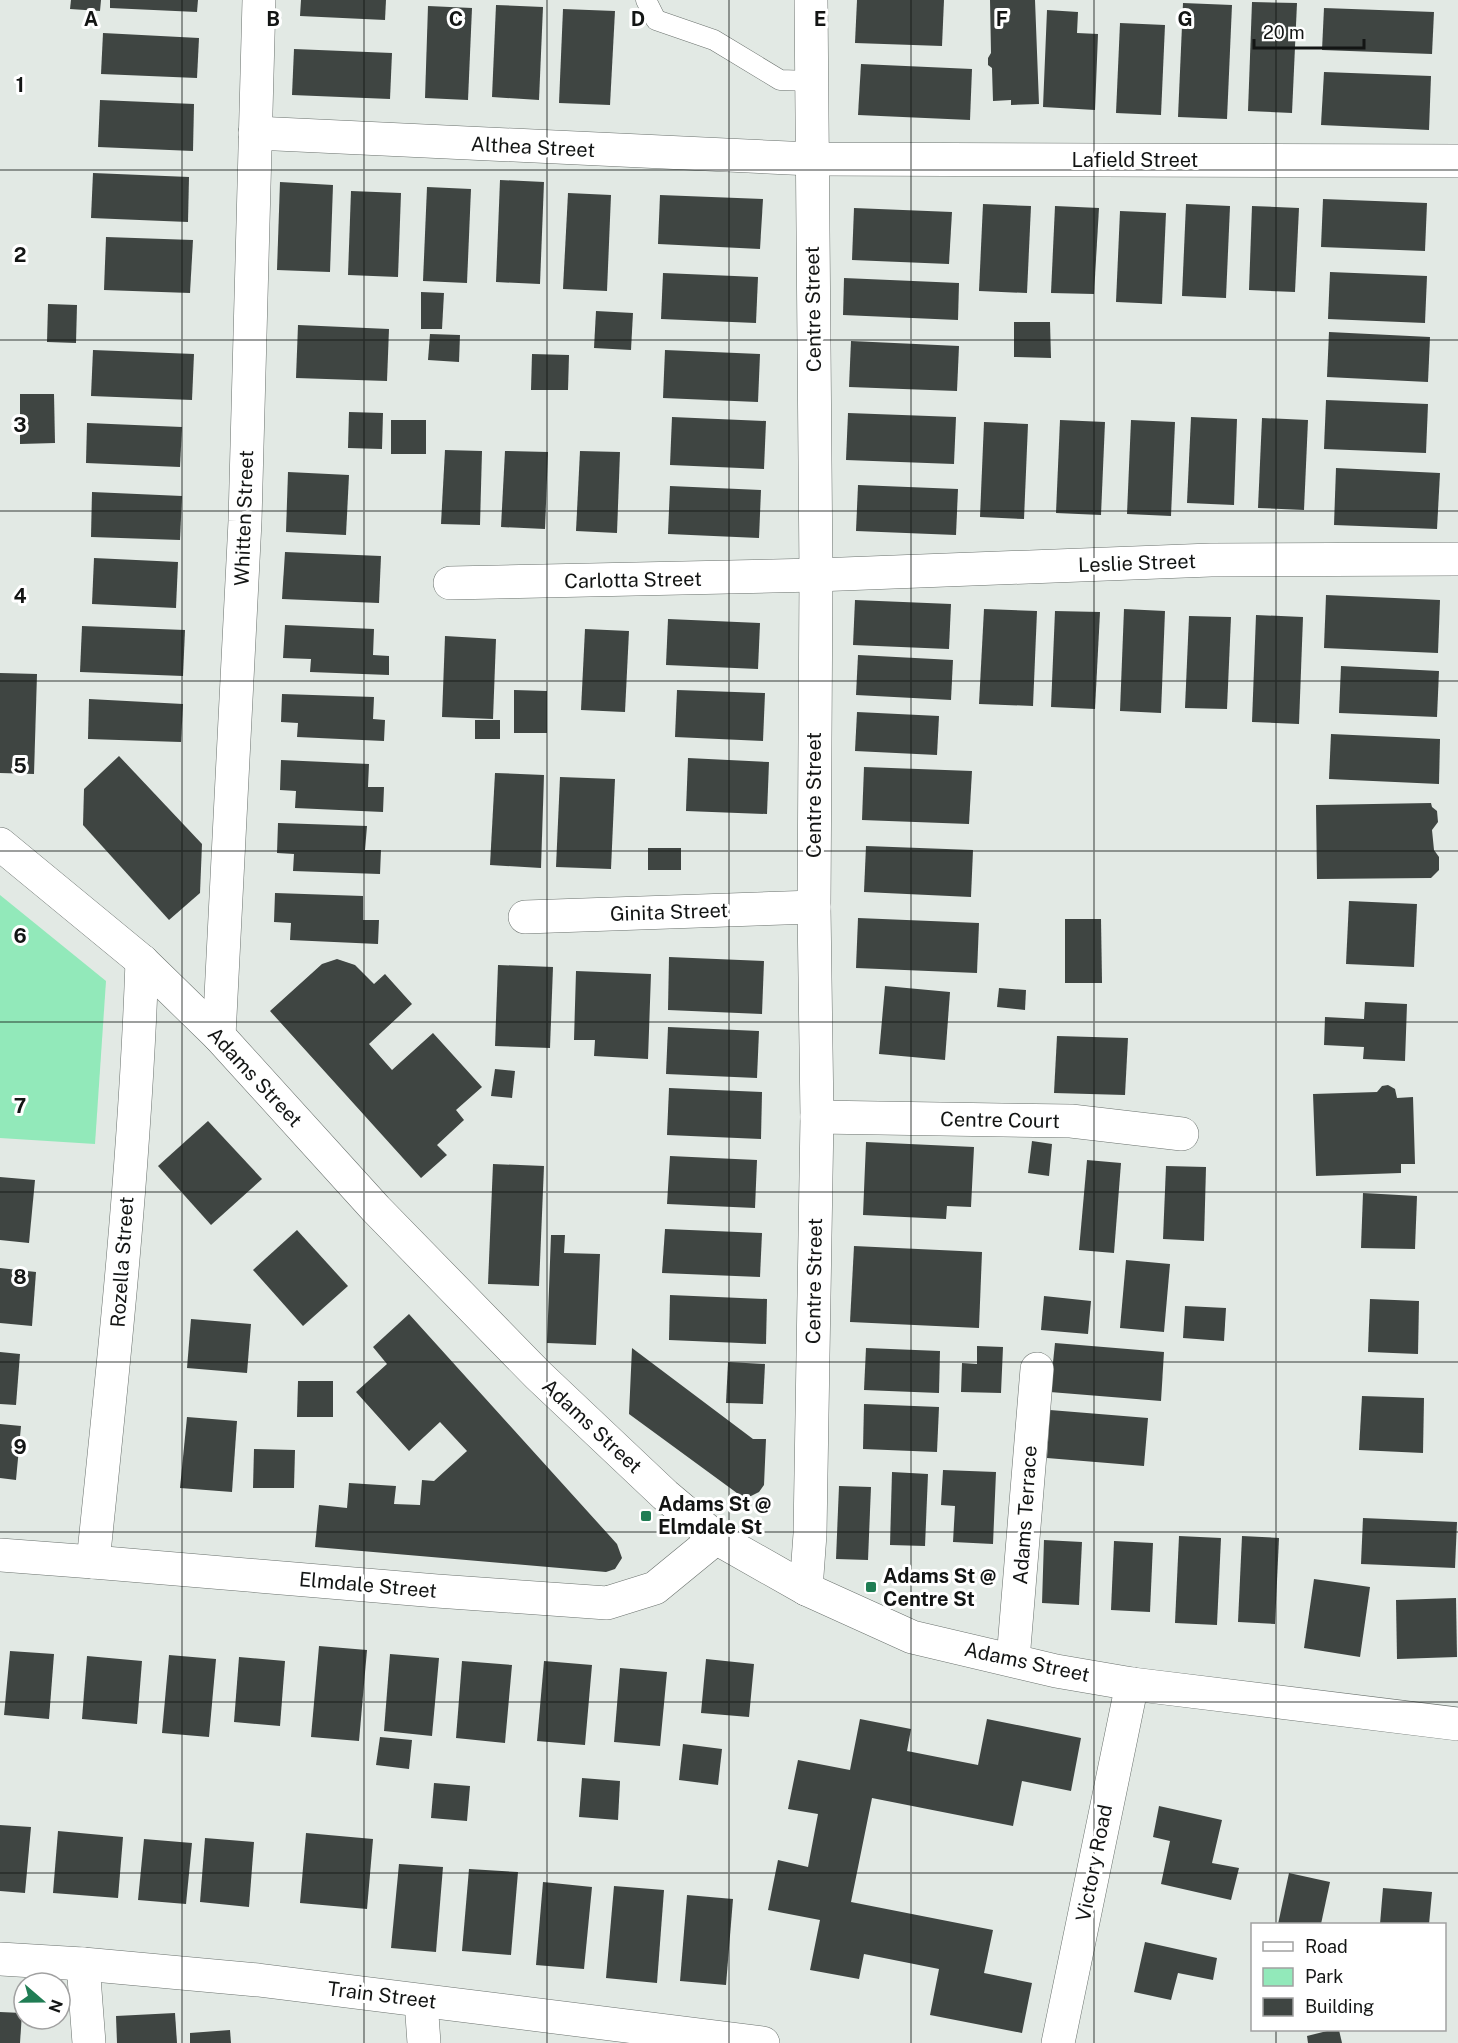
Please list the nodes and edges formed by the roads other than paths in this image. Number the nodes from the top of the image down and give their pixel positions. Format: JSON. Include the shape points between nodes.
{"nodes":[{"id":1,"x":259,"y":0,"type":"edge"},
{"id":2,"x":646,"y":0,"type":"edge"},
{"id":3,"x":811,"y":0,"type":"edge"},
{"id":4,"x":811,"y":81,"type":"junction"},
{"id":5,"x":255,"y":133,"type":"junction"},
{"id":6,"x":811,"y":159,"type":"junction"},
{"id":7,"x":1458,"y":161,"type":"edge"},
{"id":8,"x":1458,"y":559,"type":"edge"},
{"id":9,"x":816,"y":575,"type":"junction"},
{"id":10,"x":450,"y":583,"type":"dead end"},
{"id":11,"x":0,"y":844,"type":"edge"},
{"id":12,"x":814,"y":907,"type":"junction"},
{"id":13,"x":525,"y":918,"type":"dead end"},
{"id":14,"x":142,"y":961,"type":"junction"},
{"id":15,"x":219,"y":1036,"type":"junction"},
{"id":16,"x":817,"y":1117,"type":"junction"},
{"id":17,"x":1182,"y":1134,"type":"dead end"},
{"id":18,"x":1036,"y":1369,"type":"dead end"},
{"id":19,"x":716,"y":1538,"type":"junction"},
{"id":20,"x":0,"y":1556,"type":"edge"},
{"id":21,"x":93,"y":1562,"type":"junction"},
{"id":22,"x":806,"y":1589,"type":"junction"},
{"id":23,"x":1013,"y":1660,"type":"junction"},
{"id":24,"x":1132,"y":1684,"type":"junction"},
{"id":25,"x":1458,"y":1724,"type":"edge"},
{"id":26,"x":0,"y":1959,"type":"edge"},
{"id":27,"x":83,"y":1965,"type":"junction"},
{"id":28,"x":421,"y":2001,"type":"junction"},
{"id":29,"x":89,"y":2043,"type":"edge"},
{"id":30,"x":424,"y":2043,"type":"edge"},
{"id":31,"x":762,"y":2043,"type":"edge"},
{"id":32,"x":1058,"y":2043,"type":"edge"}],
"edges":[{"from":1,"to":5,"type":"street","name":"Whitten Street"},
{"from":2,"to":4,"type":"lane","via":[[656,20],[714,40],[780,80]]},
{"from":3,"to":4,"type":"street","name":"Centre Street"},
{"from":4,"to":6,"type":"street","name":"Centre Street"},
{"from":5,"to":6,"type":"street","name":"Althea Street"},
{"from":5,"to":15,"type":"street","name":"Whitten Street","via":[[245,521]]},
{"from":6,"to":7,"type":"street","name":"Lafield Street"},
{"from":6,"to":9,"type":"street","name":"Centre Street"},
{"from":8,"to":9,"type":"street","name":"Leslie Street","via":[[1211,560]]},
{"from":9,"to":10,"type":"street","name":"Carlotta Street"},
{"from":9,"to":12,"type":"street","name":"Centre Street"},
{"from":11,"to":14,"type":"street","name":"Adams Street"},
{"from":12,"to":13,"type":"street","name":"Ginita Street"},
{"from":12,"to":16,"type":"street","name":"Centre Street"},
{"from":14,"to":15,"type":"street","name":"Adams Street"},
{"from":14,"to":21,"type":"street","name":"Rozella Street","via":[[116,1346]]},
{"from":15,"to":19,"type":"street","name":"Adams Street","via":[[376,1209],[538,1375]]},
{"from":16,"to":17,"type":"street","name":"Centre Court","via":[[1071,1121]]},
{"from":16,"to":22,"type":"street","name":"Centre Street"},
{"from":18,"to":23,"type":"street","name":"Adams Terrace"},
{"from":19,"to":21,"type":"street","name":"Elmdale Street","via":[[655,1588],[607,1603]]},
{"from":19,"to":22,"type":"street","name":"Adams Street"},
{"from":20,"to":21,"type":"street","name":"Elmdale Street"},
{"from":22,"to":23,"type":"street","name":"Adams Street","via":[[912,1637]]},
{"from":23,"to":24,"type":"street","name":"Adams Street"},
{"from":24,"to":25,"type":"street","name":"Adams Street"},
{"from":24,"to":32,"type":"street","name":"Victory Road"},
{"from":26,"to":27,"type":"street","name":"Train Street"},
{"from":27,"to":28,"type":"street","name":"Train Street","via":[[258,1980]]},
{"from":27,"to":29,"type":"street"},
{"from":28,"to":30,"type":"street"},
{"from":28,"to":31,"type":"street","name":"Train Street"}]}
